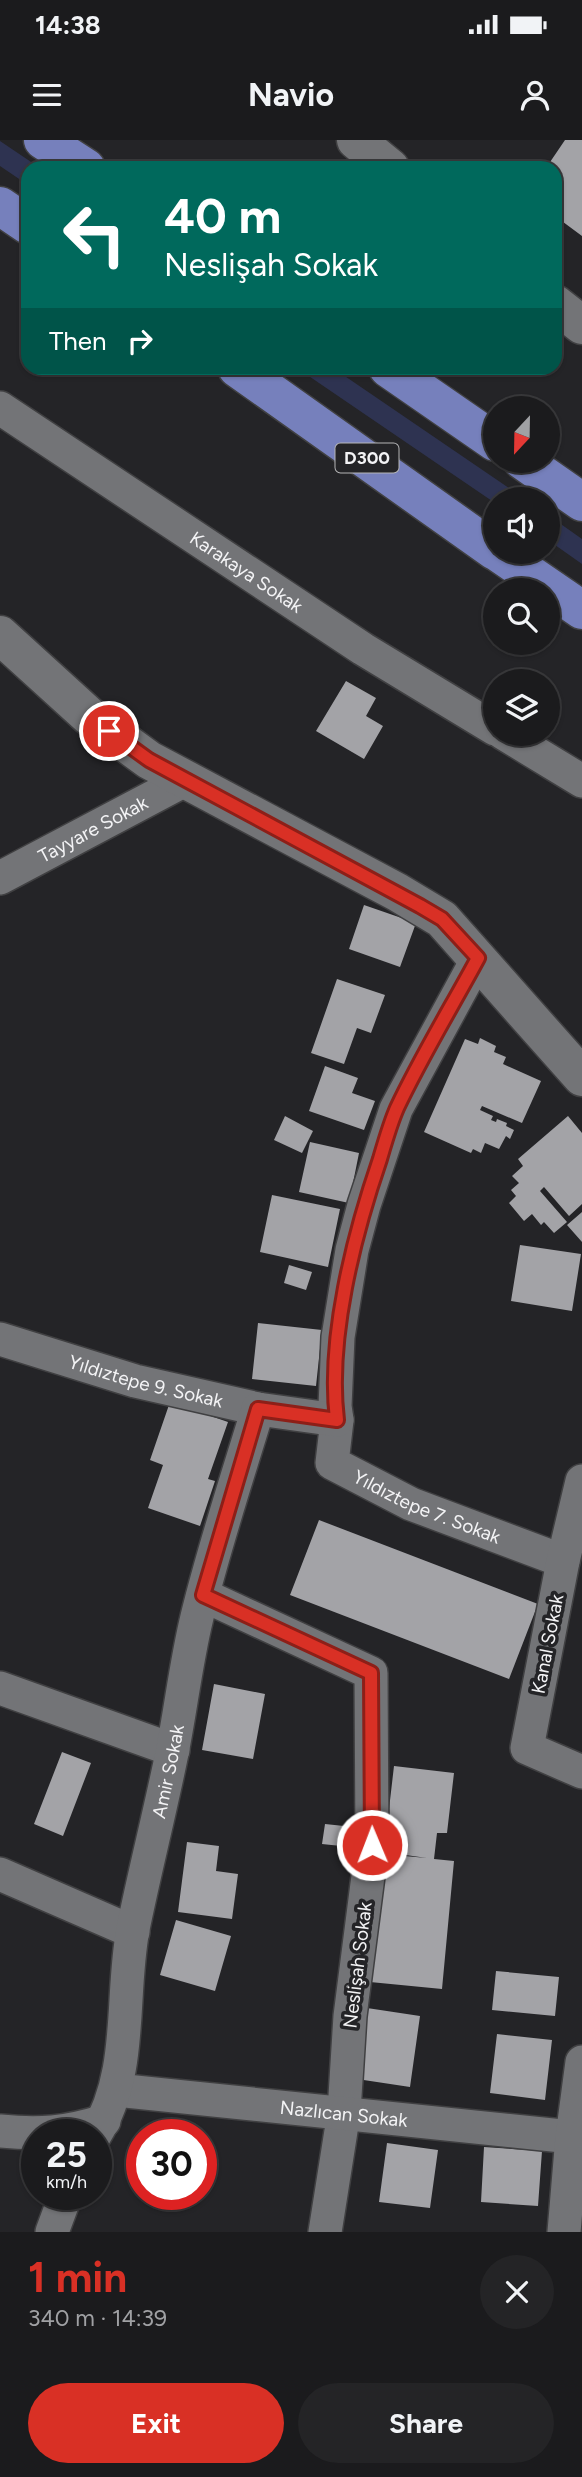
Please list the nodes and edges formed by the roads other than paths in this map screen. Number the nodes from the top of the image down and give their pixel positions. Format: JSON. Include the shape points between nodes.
{"nodes":[{"id":1,"x":44,"y":140,"type":"edge"},
{"id":2,"x":356,"y":140,"type":"edge"},
{"id":3,"x":76,"y":161,"type":"edge"},
{"id":4,"x":382,"y":161,"type":"edge"},
{"id":5,"x":0,"y":206,"type":"edge"},
{"id":6,"x":21,"y":220,"type":"edge"},
{"id":7,"x":562,"y":310,"type":"edge"},
{"id":8,"x":582,"y":326,"type":"edge"},
{"id":9,"x":247,"y":375,"type":"edge"},
{"id":10,"x":397,"y":375,"type":"edge"},
{"id":11,"x":0,"y":408,"type":"edge"},
{"id":12,"x":483,"y":434,"type":"edge"},
{"id":13,"x":541,"y":473,"type":"edge"},
{"id":14,"x":582,"y":502,"type":"edge"},
{"id":15,"x":483,"y":542,"type":"edge"},
{"id":16,"x":515,"y":564,"type":"edge"},
{"id":17,"x":582,"y":610,"type":"edge"},
{"id":18,"x":0,"y":635,"type":"edge"},
{"id":19,"x":483,"y":722,"type":"edge"},
{"id":20,"x":524,"y":746,"type":"edge"},
{"id":21,"x":187,"y":779,"type":"junction"},
{"id":22,"x":582,"y":781,"type":"edge"},
{"id":23,"x":0,"y":878,"type":"edge"},
{"id":24,"x":478,"y":958,"type":"junction"},
{"id":25,"x":582,"y":1077,"type":"edge"},
{"id":26,"x":0,"y":1339,"type":"edge"},
{"id":27,"x":258,"y":1409,"type":"junction"},
{"id":28,"x":337,"y":1420,"type":"junction"},
{"id":29,"x":582,"y":1481,"type":"edge"},
{"id":30,"x":564,"y":1561,"type":"junction"},
{"id":31,"x":203,"y":1595,"type":"junction"},
{"id":32,"x":0,"y":1688,"type":"edge"},
{"id":33,"x":173,"y":1750,"type":"junction"},
{"id":34,"x":582,"y":1772,"type":"edge"},
{"id":35,"x":0,"y":1874,"type":"edge"},
{"id":36,"x":133,"y":1932,"type":"junction"},
{"id":37,"x":582,"y":2062,"type":"edge"},
{"id":38,"x":116,"y":2090,"type":"junction"},
{"id":39,"x":344,"y":2112,"type":"junction"},
{"id":40,"x":103,"y":2119,"type":"edge"},
{"id":41,"x":0,"y":2131,"type":"edge"},
{"id":42,"x":21,"y":2133,"type":"edge"},
{"id":43,"x":577,"y":2146,"type":"edge"},
{"id":44,"x":60,"y":2210,"type":"edge"},
{"id":45,"x":52,"y":2232,"type":"edge"},
{"id":46,"x":326,"y":2232,"type":"edge"},
{"id":47,"x":564,"y":2232,"type":"edge"}],
"edges":[{"from":1,"to":3,"type":"highway"},
{"from":2,"to":4,"type":"street"},
{"from":5,"to":6,"type":"highway"},
{"from":7,"to":8,"type":"street"},
{"from":9,"to":15,"type":"highway","number":"D300"},
{"from":10,"to":12,"type":"highway"},
{"from":11,"to":19,"type":"street","name":"Karakaya Sokak","via":[[363,649]]},
{"from":13,"to":14,"type":"highway"},
{"from":16,"to":17,"type":"highway","number":"D300"},
{"from":18,"to":21,"type":"street","via":[[89,716],[149,760]]},
{"from":20,"to":22,"type":"street"},
{"from":21,"to":23,"type":"street","name":"Tayyare Sokak"},
{"from":21,"to":24,"type":"street","via":[[442,919]]},
{"from":24,"to":25,"type":"street"},
{"from":24,"to":28,"type":"street","via":[[397,1110],[364,1205],[338,1337]]},
{"from":26,"to":27,"type":"street","name":"Yıldıztepe 9. Sokak","via":[[135,1381]]},
{"from":27,"to":28,"type":"street","name":"Yıldıztepe 9. Sokak"},
{"from":27,"to":31,"type":"street","name":"Amir Sokak"},
{"from":28,"to":30,"type":"street","name":"Yıldıztepe 7. Sokak","via":[[332,1463],[411,1504]]},
{"from":29,"to":30,"type":"street","name":"Kanal Sokak"},
{"from":30,"to":34,"type":"street","name":"Kanal Sokak","via":[[527,1748]]},
{"from":31,"to":33,"type":"street","name":"Amir Sokak"},
{"from":31,"to":39,"type":"street","name":"Neslişah Sokak","via":[[371,1673],[372,1845],[350,2016]]},
{"from":32,"to":33,"type":"street"},
{"from":33,"to":36,"type":"street","name":"Amir Sokak"},
{"from":35,"to":36,"type":"street"},
{"from":36,"to":38,"type":"street","name":"Amir Sokak"},
{"from":37,"to":43,"type":"street"},
{"from":38,"to":39,"type":"street","name":"Nazlıcan Sokak"},
{"from":38,"to":40,"type":"street","name":"Amir Sokak"},
{"from":39,"to":43,"type":"street","name":"Nazlıcan Sokak"},
{"from":39,"to":46,"type":"street","name":"Neslişah Sokak"},
{"from":41,"to":42,"type":"street"},
{"from":43,"to":47,"type":"street"},
{"from":44,"to":45,"type":"street"}]}
